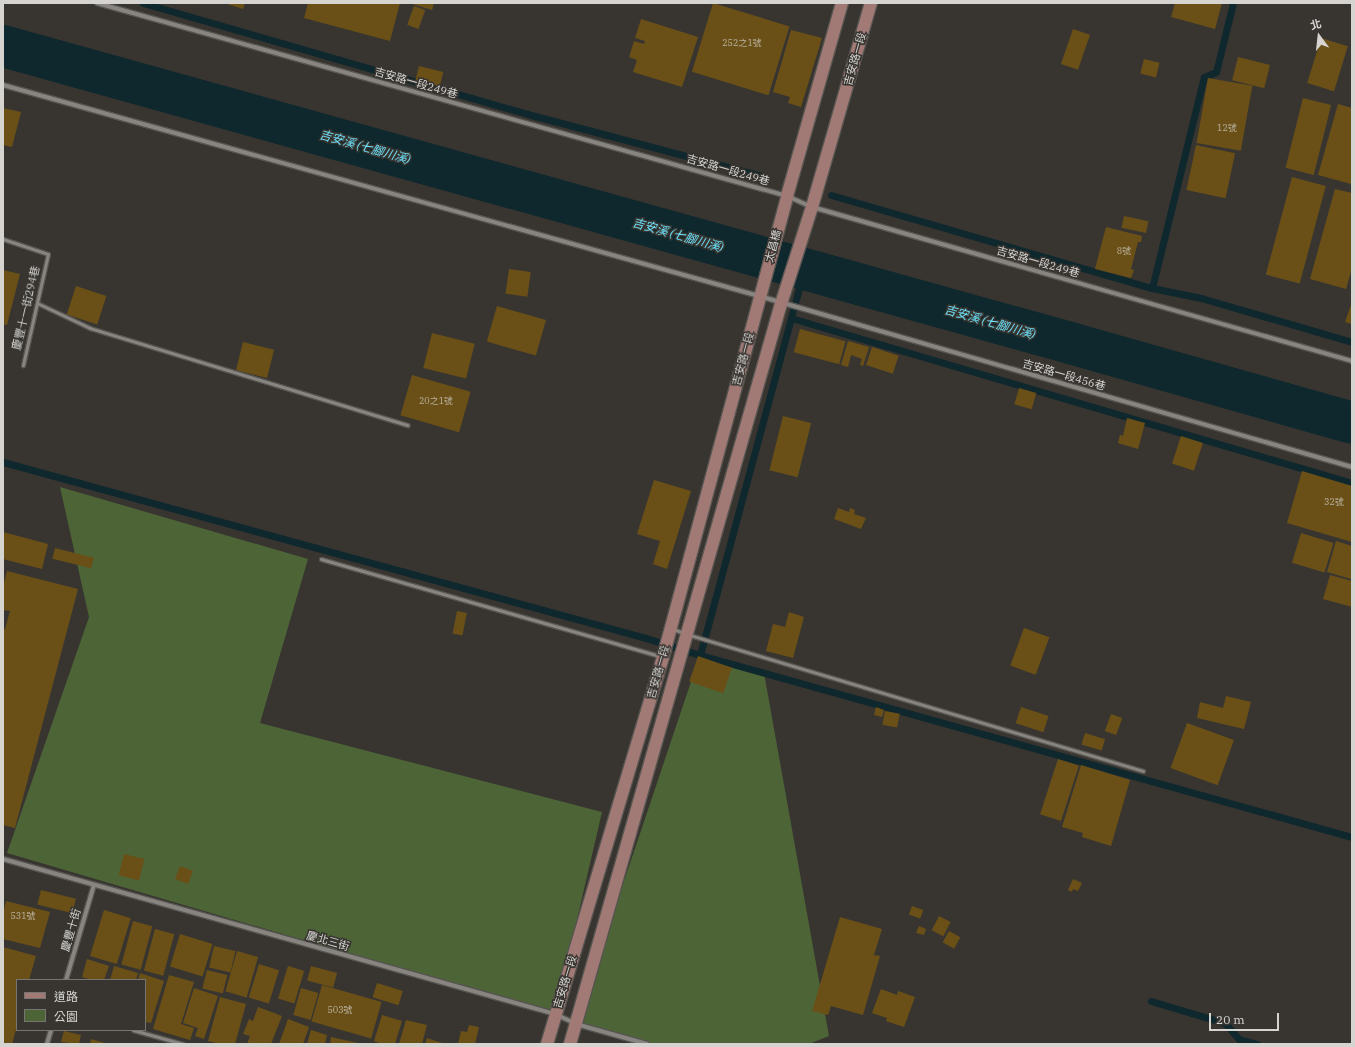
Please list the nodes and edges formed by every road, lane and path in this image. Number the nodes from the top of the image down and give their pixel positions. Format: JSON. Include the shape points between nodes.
{"nodes":[{"id":1,"x":97,"y":3,"type":"edge"},
{"id":2,"x":842,"y":3,"type":"edge"},
{"id":3,"x":871,"y":3,"type":"edge"},
{"id":4,"x":3,"y":85,"type":"edge"},
{"id":5,"x":786,"y":196,"type":"junction"},
{"id":6,"x":812,"y":207,"type":"junction"},
{"id":7,"x":3,"y":239,"type":"edge"},
{"id":8,"x":770,"y":300,"type":"junction"},
{"id":9,"x":37,"y":303,"type":"junction"},
{"id":10,"x":1352,"y":361,"type":"edge"},
{"id":11,"x":23,"y":365,"type":"dead end"},
{"id":12,"x":408,"y":425,"type":"dead end"},
{"id":13,"x":1352,"y":467,"type":"edge"},
{"id":14,"x":321,"y":559,"type":"dead end"},
{"id":15,"x":671,"y":629,"type":"junction"},
{"id":16,"x":688,"y":634,"type":"junction"},
{"id":17,"x":663,"y":657,"type":"junction"},
{"id":18,"x":1143,"y":771,"type":"dead end"},
{"id":19,"x":3,"y":859,"type":"edge"},
{"id":20,"x":94,"y":885,"type":"junction"},
{"id":21,"x":66,"y":979,"type":"edge"},
{"id":22,"x":555,"y":1014,"type":"junction"},
{"id":23,"x":576,"y":1024,"type":"junction"},
{"id":24,"x":52,"y":1031,"type":"edge"},
{"id":25,"x":137,"y":1031,"type":"edge"},
{"id":26,"x":47,"y":1044,"type":"edge"},
{"id":27,"x":183,"y":1044,"type":"edge"},
{"id":28,"x":547,"y":1044,"type":"edge"},
{"id":29,"x":570,"y":1044,"type":"edge"},
{"id":30,"x":647,"y":1044,"type":"edge"}],
"edges":[{"from":1,"to":5,"type":"street","name":"吉安路一段249巷"},
{"from":2,"to":5,"type":"street"},
{"from":3,"to":6,"type":"street","name":"吉安路一段"},
{"from":4,"to":8,"type":"street","name":"吉安路一段456巷"},
{"from":5,"to":6,"type":"street","name":"吉安路一段249巷"},
{"from":5,"to":8,"type":"street","name":"太昌橋"},
{"from":6,"to":8,"type":"street"},
{"from":6,"to":10,"type":"street","name":"吉安路一段249巷"},
{"from":7,"to":9,"type":"lane","name":"慶豐十一街294巷","via":[[48,254]]},
{"from":8,"to":13,"type":"street","name":"吉安路一段456巷"},
{"from":8,"to":15,"type":"street","name":"吉安路一段"},
{"from":8,"to":16,"type":"street","name":"吉安路一段"},
{"from":9,"to":11,"type":"lane","name":"慶豐十一街294巷"},
{"from":9,"to":12,"type":"lane","via":[[90,328]]},
{"from":14,"to":17,"type":"lane"},
{"from":15,"to":16,"type":"lane"},
{"from":15,"to":17,"type":"street","name":"吉安路一段"},
{"from":16,"to":18,"type":"lane"},
{"from":16,"to":23,"type":"street","name":"吉安路一段"},
{"from":17,"to":22,"type":"street","name":"吉安路一段"},
{"from":19,"to":20,"type":"street","name":"慶北三街"},
{"from":20,"to":21,"type":"street","name":"慶豐十街"},
{"from":20,"to":22,"type":"street","name":"慶北三街"},
{"from":22,"to":23,"type":"street","name":"慶北三街"},
{"from":22,"to":28,"type":"street","name":"吉安路一段"},
{"from":23,"to":29,"type":"street","name":"吉安路一段"},
{"from":23,"to":30,"type":"street","name":"慶北三街"},
{"from":24,"to":26,"type":"street"},
{"from":25,"to":27,"type":"lane"}]}
